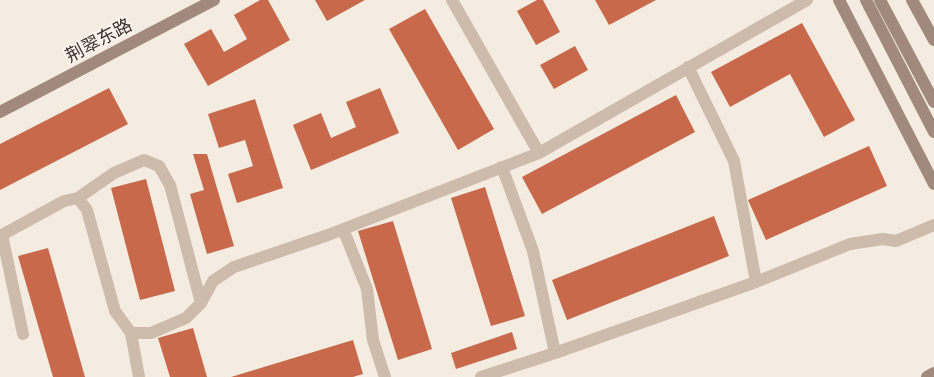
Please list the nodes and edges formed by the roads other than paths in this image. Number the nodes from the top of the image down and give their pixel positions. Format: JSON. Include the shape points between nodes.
{"nodes":[{"id":1,"x":214,"y":0,"type":"edge"},
{"id":2,"x":452,"y":0,"type":"edge"},
{"id":3,"x":807,"y":0,"type":"edge"},
{"id":4,"x":839,"y":0,"type":"edge"},
{"id":5,"x":866,"y":0,"type":"edge"},
{"id":6,"x":880,"y":0,"type":"edge"},
{"id":7,"x":912,"y":0,"type":"edge"},
{"id":8,"x":934,"y":40,"type":"edge"},
{"id":9,"x":688,"y":67,"type":"junction"},
{"id":10,"x":916,"y":83,"type":"junction"},
{"id":11,"x":934,"y":102,"type":"edge"},
{"id":12,"x":0,"y":112,"type":"edge"},
{"id":13,"x":934,"y":132,"type":"edge"},
{"id":14,"x":539,"y":153,"type":"junction"},
{"id":15,"x":502,"y":167,"type":"junction"},
{"id":16,"x":934,"y":184,"type":"edge"},
{"id":17,"x":78,"y":198,"type":"junction"},
{"id":18,"x":934,"y":225,"type":"edge"},
{"id":19,"x":343,"y":229,"type":"junction"},
{"id":20,"x":1,"y":235,"type":"edge"},
{"id":21,"x":756,"y":282,"type":"junction"},
{"id":22,"x":201,"y":303,"type":"junction"},
{"id":23,"x":131,"y":333,"type":"junction"},
{"id":24,"x":23,"y":334,"type":"dead end"},
{"id":25,"x":555,"y":354,"type":"junction"},
{"id":26,"x":934,"y":373,"type":"edge"},
{"id":27,"x":139,"y":377,"type":"edge"},
{"id":28,"x":385,"y":377,"type":"edge"},
{"id":29,"x":481,"y":377,"type":"edge"},
{"id":30,"x":926,"y":377,"type":"edge"}],
"edges":[{"from":1,"to":12,"type":"street","name":"荆翠东路"},
{"from":2,"to":14,"type":"street"},
{"from":3,"to":9,"type":"street"},
{"from":4,"to":16,"type":"street"},
{"from":5,"to":10,"type":"street"},
{"from":6,"to":10,"type":"street"},
{"from":7,"to":8,"type":"street"},
{"from":9,"to":14,"type":"street"},
{"from":9,"to":21,"type":"street","via":[[734,161]]},
{"from":10,"to":11,"type":"street"},
{"from":10,"to":13,"type":"street"},
{"from":14,"to":15,"type":"street"},
{"from":15,"to":19,"type":"street"},
{"from":15,"to":25,"type":"street","via":[[533,251]]},
{"from":17,"to":20,"type":"street","via":[[64,201]]},
{"from":17,"to":22,"type":"street","via":[[114,173],[144,160],[159,166],[170,185]]},
{"from":17,"to":23,"type":"street","via":[[87,210],[115,311]]},
{"from":18,"to":21,"type":"street","via":[[896,241],[883,239],[850,244]]},
{"from":19,"to":22,"type":"street","via":[[234,267],[213,281]]},
{"from":19,"to":28,"type":"street","via":[[368,289],[372,340]]},
{"from":20,"to":24,"type":"street"},
{"from":21,"to":25,"type":"street"},
{"from":22,"to":23,"type":"street","via":[[186,318],[151,333]]},
{"from":23,"to":27,"type":"street"},
{"from":25,"to":29,"type":"street"},
{"from":26,"to":30,"type":"street"}]}
